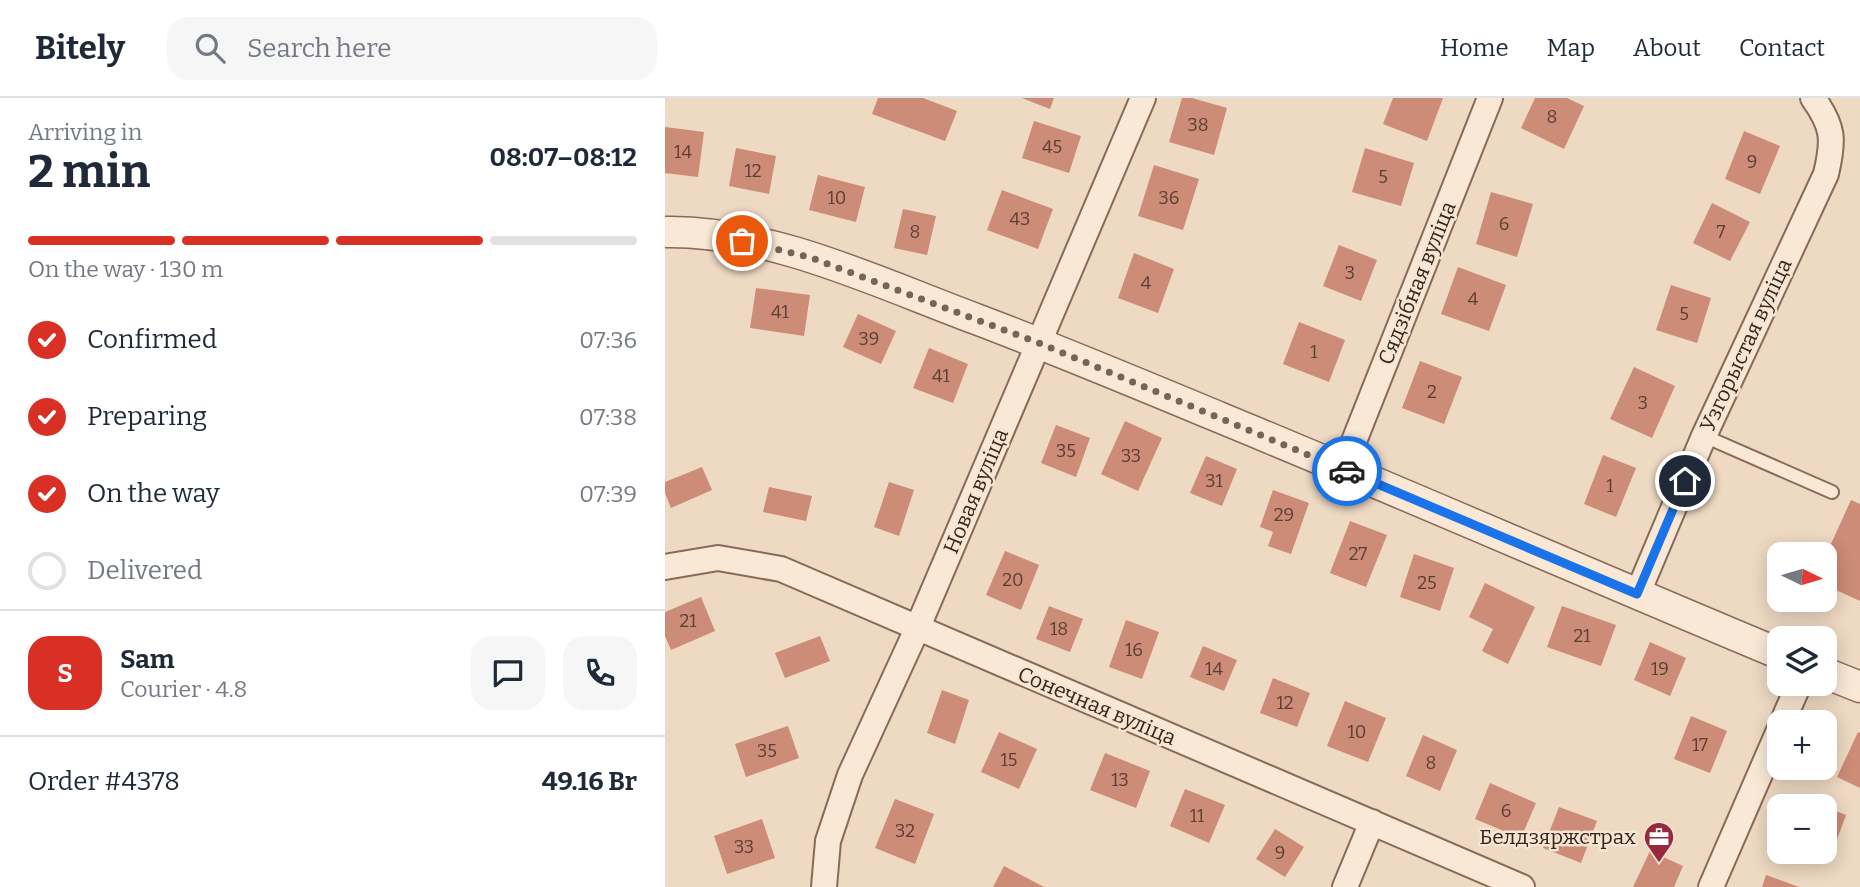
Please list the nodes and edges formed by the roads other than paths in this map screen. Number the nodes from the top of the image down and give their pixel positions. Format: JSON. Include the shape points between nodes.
{"nodes":[{"id":1,"x":1143,"y":98,"type":"edge"},
{"id":2,"x":1490,"y":98,"type":"edge"},
{"id":3,"x":1813,"y":98,"type":"edge"},
{"id":4,"x":665,"y":232,"type":"edge"},
{"id":5,"x":1039,"y":343,"type":"junction"},
{"id":6,"x":1704,"y":436,"type":"junction"},
{"id":7,"x":1343,"y":469,"type":"junction"},
{"id":8,"x":1832,"y":492,"type":"dead end"},
{"id":9,"x":665,"y":567,"type":"edge"},
{"id":10,"x":1637,"y":594,"type":"junction"},
{"id":11,"x":917,"y":629,"type":"junction"},
{"id":12,"x":1767,"y":649,"type":"edge"},
{"id":13,"x":1837,"y":678,"type":"edge"},
{"id":14,"x":1860,"y":687,"type":"edge"},
{"id":15,"x":1767,"y":758,"type":"edge"},
{"id":16,"x":1372,"y":822,"type":"junction"},
{"id":17,"x":824,"y":887,"type":"edge"},
{"id":18,"x":1345,"y":887,"type":"edge"},
{"id":19,"x":1522,"y":887,"type":"edge"},
{"id":20,"x":1711,"y":887,"type":"edge"}],
"edges":[{"from":1,"to":5,"type":"street","name":"Новая вуліца"},
{"from":2,"to":7,"type":"street","name":"Сядзібная вуліца"},
{"from":3,"to":6,"type":"street","name":"Узгорыстая вуліца","via":[[1828,118],[1832,148],[1826,174]]},
{"from":4,"to":5,"type":"street","via":[[727,238],[809,257]]},
{"from":5,"to":7,"type":"street"},
{"from":5,"to":11,"type":"street","name":"Новая вуліца"},
{"from":6,"to":8,"type":"lane"},
{"from":6,"to":10,"type":"street","name":"Узгорыстая вуліца"},
{"from":7,"to":10,"type":"street"},
{"from":9,"to":11,"type":"street","name":"Сонечная вуліца","via":[[718,558],[781,569]]},
{"from":10,"to":12,"type":"street"},
{"from":11,"to":16,"type":"street","name":"Сонечная вуліца"},
{"from":11,"to":17,"type":"street","name":"Новая вуліца","via":[[850,775],[828,841]]},
{"from":13,"to":14,"type":"street"},
{"from":15,"to":20,"type":"street"},
{"from":16,"to":18,"type":"street"},
{"from":16,"to":19,"type":"street","name":"Сонечная вуліца"}]}
